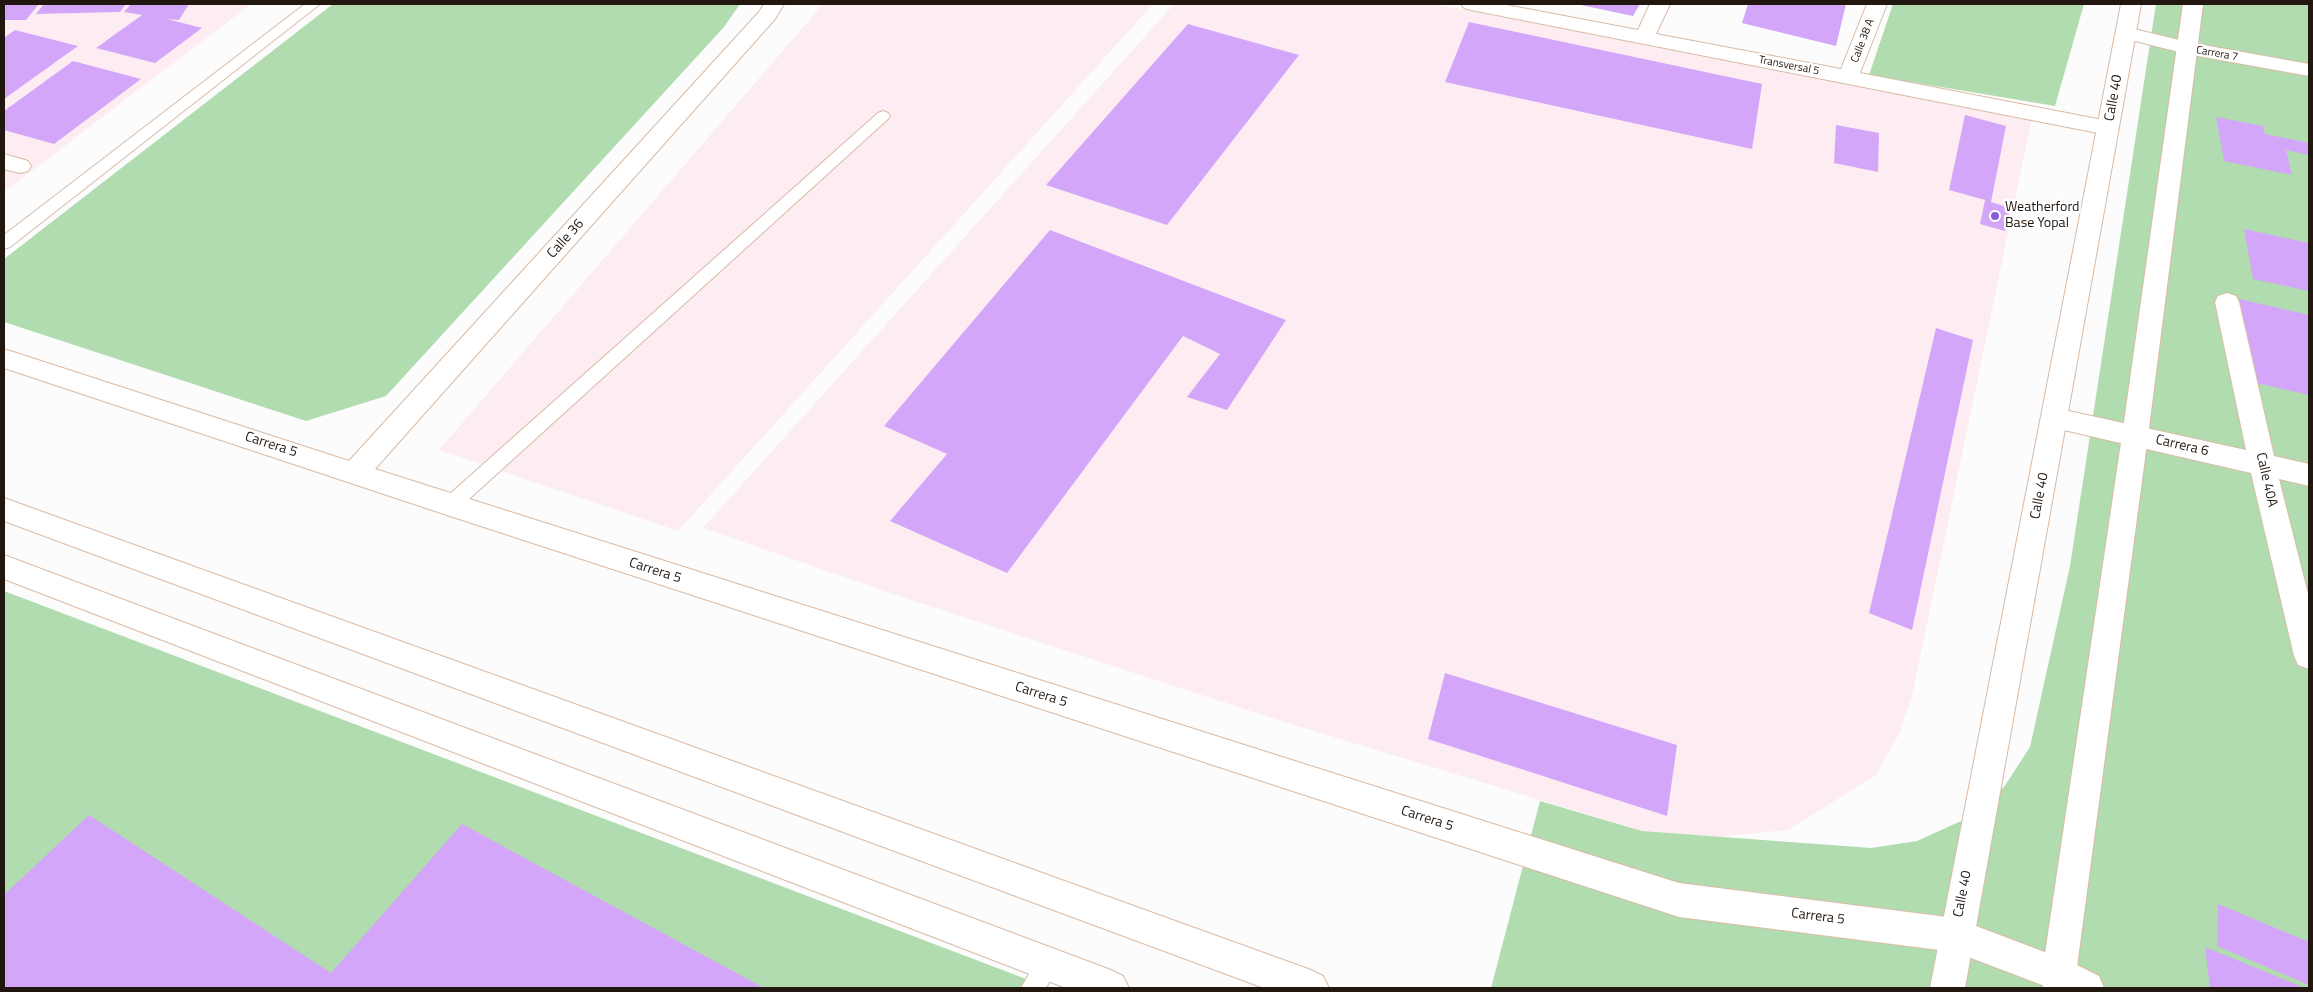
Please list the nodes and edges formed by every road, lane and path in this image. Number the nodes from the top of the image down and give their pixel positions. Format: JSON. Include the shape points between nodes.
{"nodes":[{"id":1,"x":314,"y":4,"type":"edge"},
{"id":2,"x":774,"y":4,"type":"edge"},
{"id":3,"x":1470,"y":4,"type":"edge"},
{"id":4,"x":1660,"y":4,"type":"edge"},
{"id":5,"x":1877,"y":4,"type":"edge"},
{"id":6,"x":2131,"y":4,"type":"edge"},
{"id":7,"x":2193,"y":4,"type":"edge"},
{"id":8,"x":2126,"y":33,"type":"junction"},
{"id":9,"x":1644,"y":38,"type":"junction"},
{"id":10,"x":2187,"y":48,"type":"junction"},
{"id":11,"x":2309,"y":70,"type":"edge"},
{"id":12,"x":1848,"y":78,"type":"junction"},
{"id":13,"x":883,"y":116,"type":"dead end"},
{"id":14,"x":2108,"y":128,"type":"junction"},
{"id":15,"x":4,"y":243,"type":"edge"},
{"id":16,"x":2226,"y":302,"type":"dead end"},
{"id":17,"x":4,"y":358,"type":"edge"},
{"id":18,"x":2054,"y":418,"type":"junction"},
{"id":19,"x":2135,"y":436,"type":"junction"},
{"id":20,"x":2262,"y":464,"type":"junction"},
{"id":21,"x":355,"y":473,"type":"junction"},
{"id":22,"x":2309,"y":475,"type":"edge"},
{"id":23,"x":450,"y":505,"type":"junction"},
{"id":24,"x":4,"y":509,"type":"edge"},
{"id":25,"x":4,"y":568,"type":"edge"},
{"id":26,"x":2309,"y":656,"type":"edge"},
{"id":27,"x":1955,"y":935,"type":"junction"},
{"id":28,"x":1040,"y":976,"type":"edge"},
{"id":29,"x":2069,"y":984,"type":"edge"},
{"id":30,"x":1111,"y":988,"type":"edge"},
{"id":31,"x":1311,"y":988,"type":"edge"},
{"id":32,"x":1947,"y":988,"type":"edge"}],
"edges":[{"from":1,"to":15,"type":"lane"},
{"from":2,"to":21,"type":"main road","name":"Calle 36"},
{"from":3,"to":9,"type":"main road","name":"Transversal 5"},
{"from":4,"to":9,"type":"main road"},
{"from":5,"to":12,"type":"main road","name":"Calle 38 A"},
{"from":6,"to":8,"type":"main road","name":"Calle 40"},
{"from":7,"to":10,"type":"main road"},
{"from":8,"to":10,"type":"main road","name":"Carrera 7"},
{"from":8,"to":14,"type":"main road","name":"Calle 40"},
{"from":9,"to":12,"type":"main road","name":"Transversal 5"},
{"from":10,"to":11,"type":"main road","name":"Carrera 7"},
{"from":10,"to":19,"type":"main road"},
{"from":12,"to":14,"type":"main road","name":"Transversal 5"},
{"from":13,"to":23,"type":"lane"},
{"from":14,"to":18,"type":"main road","name":"Calle 40"},
{"from":16,"to":20,"type":"main road","name":"Calle 40A"},
{"from":17,"to":21,"type":"main road","name":"Carrera 5"},
{"from":18,"to":19,"type":"main road","name":"Carrera 6"},
{"from":18,"to":27,"type":"main road","name":"Calle 40"},
{"from":19,"to":20,"type":"main road","name":"Carrera 6"},
{"from":19,"to":29,"type":"main road"},
{"from":20,"to":22,"type":"main road","name":"Carrera 6"},
{"from":20,"to":26,"type":"main road","name":"Calle 40A"},
{"from":21,"to":23,"type":"main road","name":"Carrera 5"},
{"from":23,"to":27,"type":"main road","name":"Carrera 5","via":[[1679,900]]},
{"from":24,"to":31,"type":"main road"},
{"from":25,"to":28,"type":"main road"},
{"from":27,"to":29,"type":"main road","name":"Carrera 5"},
{"from":27,"to":32,"type":"main road","name":"Calle 40"},
{"from":28,"to":30,"type":"main road"}]}
